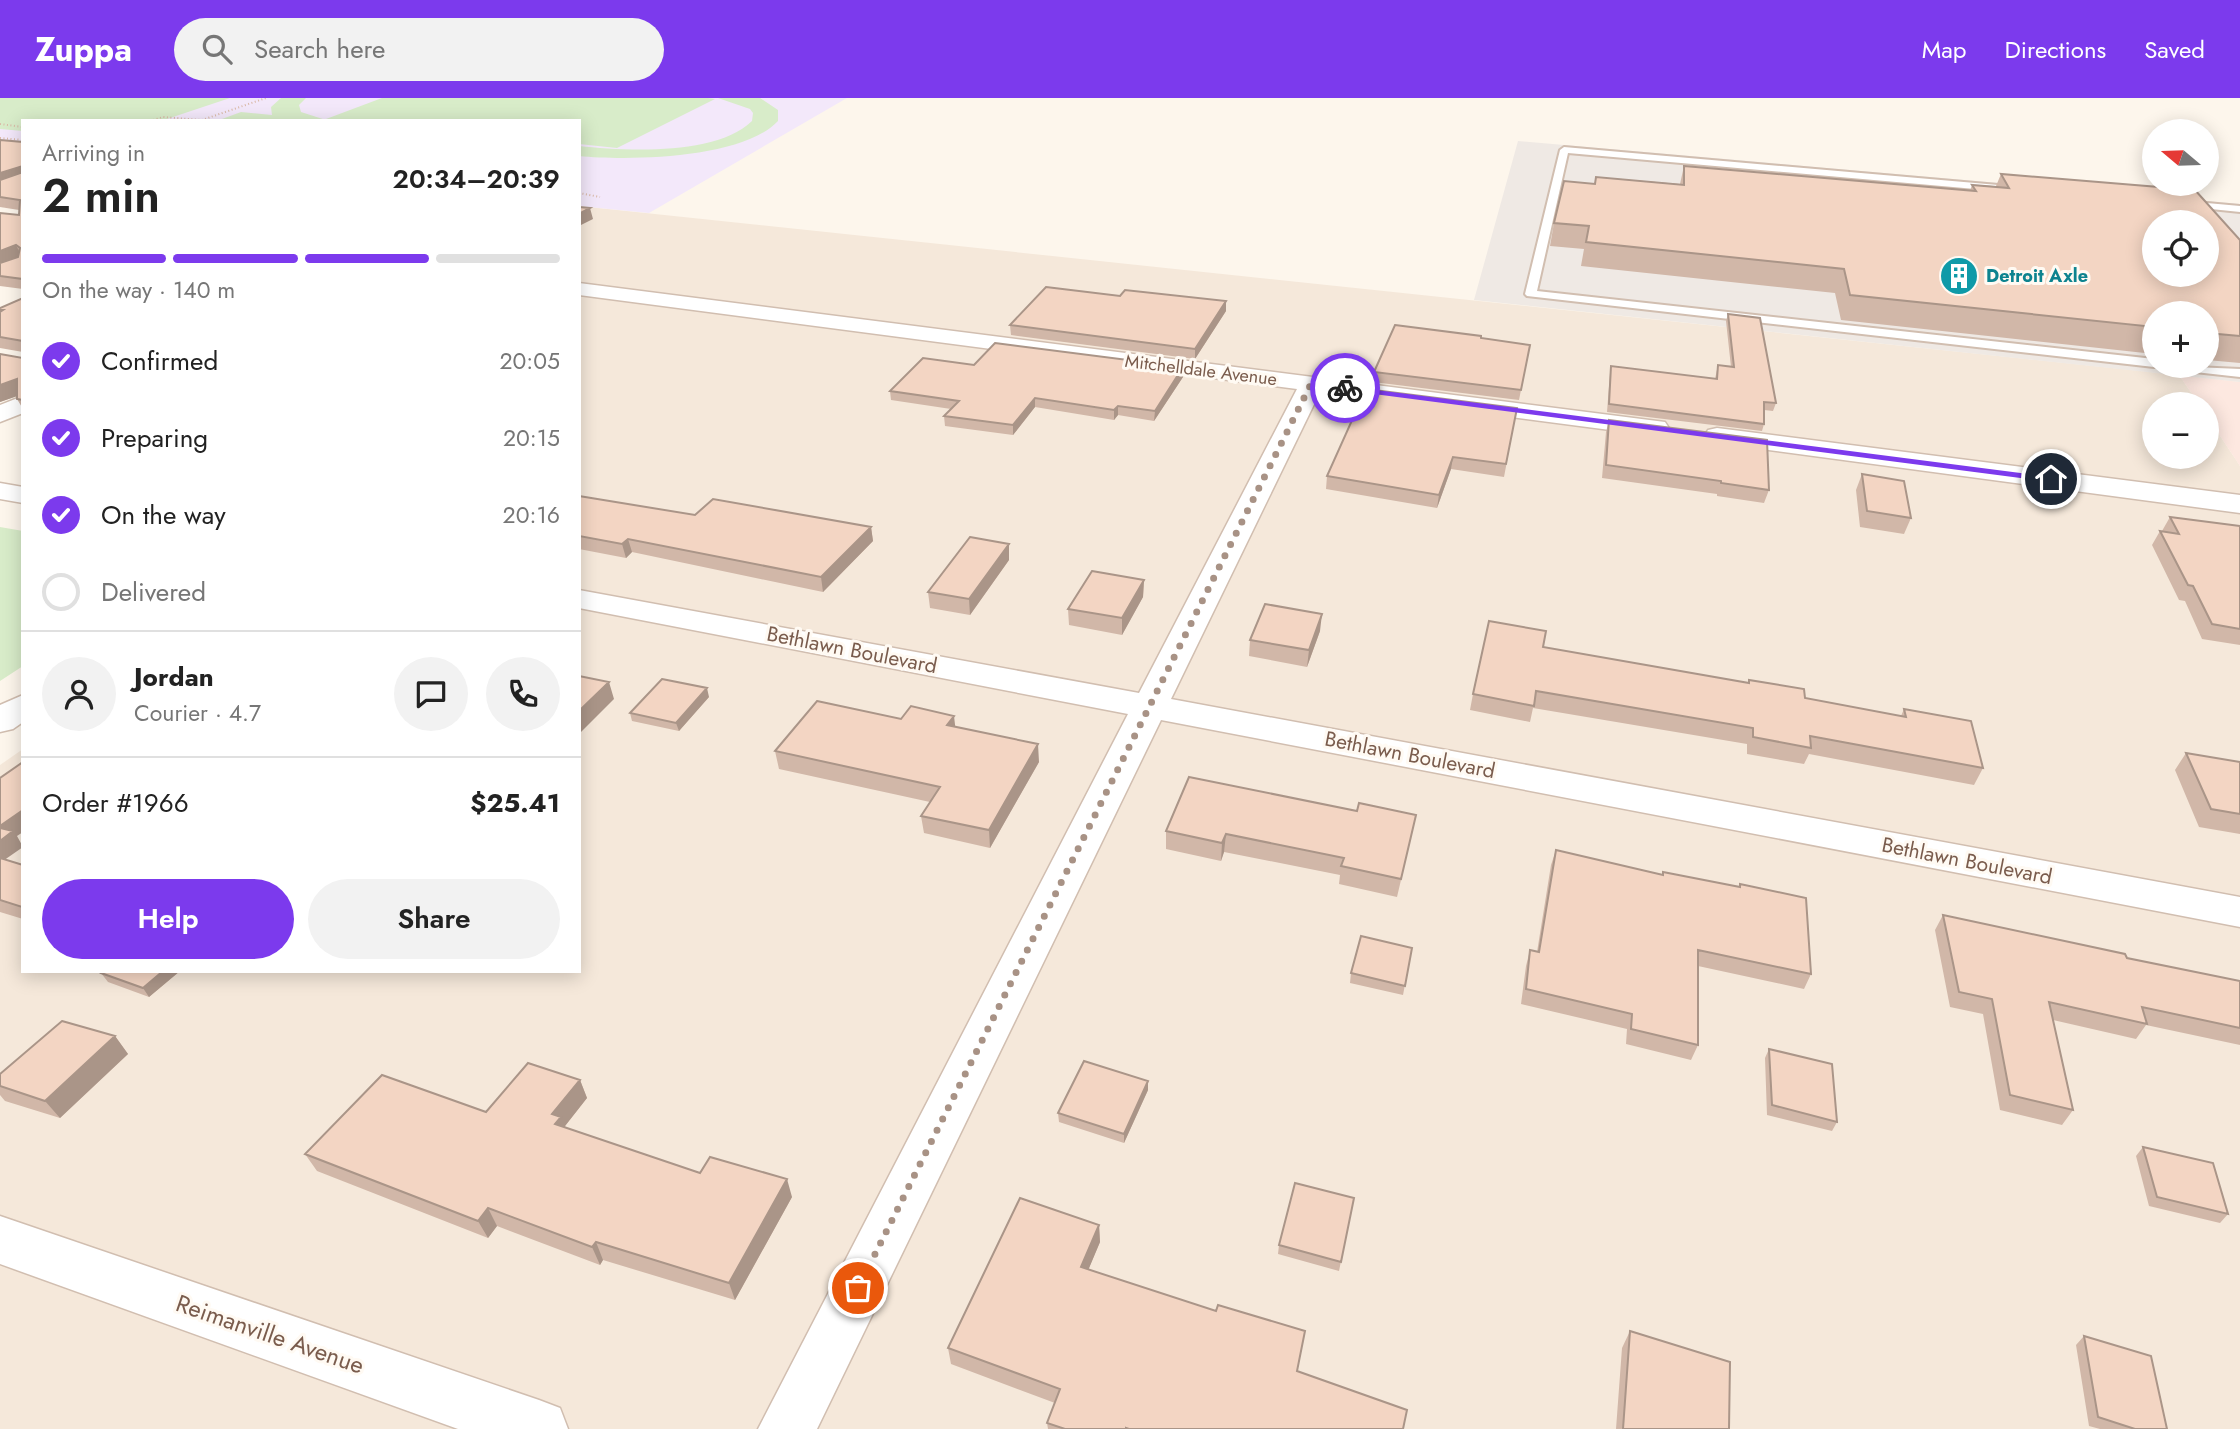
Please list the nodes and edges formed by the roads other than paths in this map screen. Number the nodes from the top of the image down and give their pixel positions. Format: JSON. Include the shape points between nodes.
{"nodes":[{"id":1,"x":2011,"y":189,"type":"edge"},
{"id":2,"x":2173,"y":203,"type":"edge"},
{"id":3,"x":2240,"y":209,"type":"edge"},
{"id":4,"x":581,"y":289,"type":"edge"},
{"id":5,"x":2142,"y":362,"type":"edge"},
{"id":6,"x":2219,"y":371,"type":"edge"},
{"id":7,"x":2240,"y":373,"type":"edge"},
{"id":8,"x":1311,"y":384,"type":"junction"},
{"id":9,"x":21,"y":405,"type":"edge"},
{"id":10,"x":0,"y":414,"type":"edge"},
{"id":11,"x":0,"y":491,"type":"edge"},
{"id":12,"x":21,"y":495,"type":"edge"},
{"id":13,"x":2240,"y":503,"type":"edge"},
{"id":14,"x":581,"y":599,"type":"edge"},
{"id":15,"x":1151,"y":706,"type":"junction"},
{"id":16,"x":21,"y":707,"type":"edge"},
{"id":17,"x":0,"y":721,"type":"edge"},
{"id":18,"x":2240,"y":912,"type":"edge"},
{"id":19,"x":0,"y":1240,"type":"edge"},
{"id":20,"x":540,"y":1429,"type":"edge"},
{"id":21,"x":788,"y":1429,"type":"edge"}],
"edges":[{"from":1,"to":5,"type":"lane","via":[[1892,183],[1564,150],[1531,294]]},
{"from":2,"to":3,"type":"lane"},
{"from":4,"to":8,"type":"street","name":"Mitchelldale Avenue"},
{"from":6,"to":7,"type":"lane"},
{"from":8,"to":13,"type":"street","name":"Mitchelldale Avenue"},
{"from":8,"to":15,"type":"street"},
{"from":9,"to":10,"type":"street"},
{"from":11,"to":12,"type":"street"},
{"from":14,"to":15,"type":"street","name":"Bethlawn Boulevard"},
{"from":15,"to":18,"type":"street","name":"Bethlawn Boulevard"},
{"from":15,"to":21,"type":"street"},
{"from":16,"to":17,"type":"street"},
{"from":19,"to":20,"type":"street","name":"Reimanville Avenue"}]}
